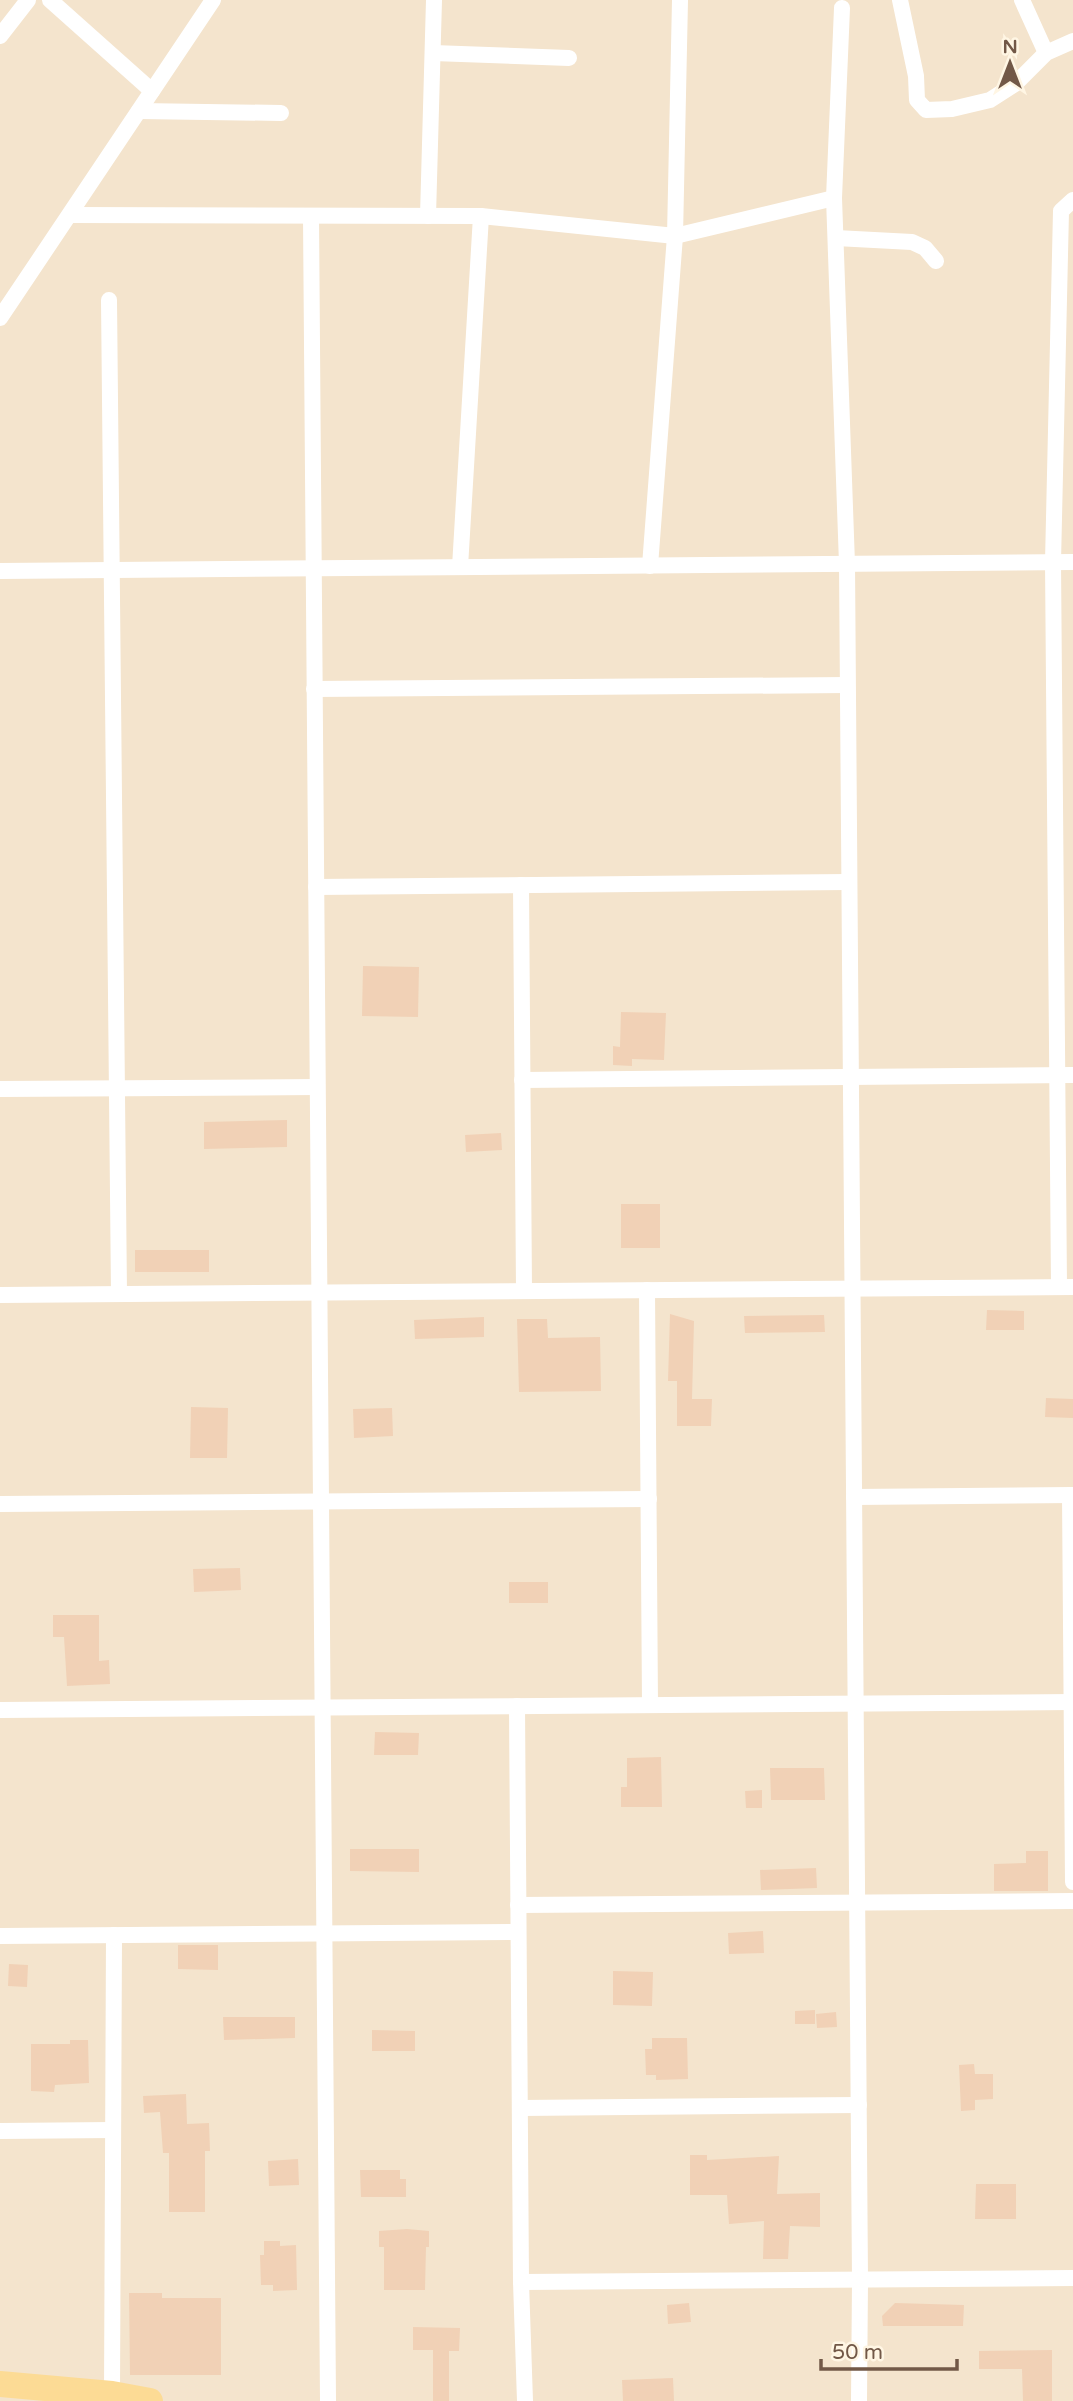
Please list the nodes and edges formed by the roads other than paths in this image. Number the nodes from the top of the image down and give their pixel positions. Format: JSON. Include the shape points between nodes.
{"nodes":[{"id":1,"x":28,"y":0,"type":"edge"},
{"id":2,"x":50,"y":0,"type":"edge"},
{"id":3,"x":213,"y":0,"type":"edge"},
{"id":4,"x":434,"y":0,"type":"edge"},
{"id":5,"x":680,"y":0,"type":"edge"},
{"id":6,"x":900,"y":0,"type":"edge"},
{"id":7,"x":1022,"y":0,"type":"edge"},
{"id":8,"x":842,"y":8,"type":"dead end"},
{"id":9,"x":0,"y":36,"type":"edge"},
{"id":10,"x":1073,"y":41,"type":"edge"},
{"id":11,"x":433,"y":54,"type":"junction"},
{"id":12,"x":1046,"y":54,"type":"junction"},
{"id":13,"x":569,"y":58,"type":"dead end"},
{"id":14,"x":152,"y":91,"type":"junction"},
{"id":15,"x":139,"y":111,"type":"junction"},
{"id":16,"x":281,"y":113,"type":"dead end"},
{"id":17,"x":834,"y":198,"type":"junction"},
{"id":18,"x":1073,"y":200,"type":"edge"},
{"id":19,"x":1067,"y":211,"type":"edge"},
{"id":20,"x":69,"y":215,"type":"junction"},
{"id":21,"x":311,"y":216,"type":"junction"},
{"id":22,"x":428,"y":216,"type":"junction"},
{"id":23,"x":481,"y":216,"type":"junction"},
{"id":24,"x":675,"y":236,"type":"junction"},
{"id":25,"x":836,"y":238,"type":"junction"},
{"id":26,"x":936,"y":261,"type":"dead end"},
{"id":27,"x":108,"y":300,"type":"dead end"},
{"id":28,"x":0,"y":318,"type":"edge"},
{"id":29,"x":1053,"y":562,"type":"junction"},
{"id":30,"x":1073,"y":562,"type":"edge"},
{"id":31,"x":847,"y":564,"type":"junction"},
{"id":32,"x":649,"y":566,"type":"junction"},
{"id":33,"x":460,"y":567,"type":"junction"},
{"id":34,"x":314,"y":568,"type":"junction"},
{"id":35,"x":0,"y":570,"type":"edge"},
{"id":36,"x":111,"y":570,"type":"junction"},
{"id":37,"x":848,"y":685,"type":"junction"},
{"id":38,"x":314,"y":689,"type":"junction"},
{"id":39,"x":1056,"y":874,"type":"junction"},
{"id":40,"x":1073,"y":874,"type":"edge"},
{"id":41,"x":849,"y":882,"type":"junction"},
{"id":42,"x":521,"y":885,"type":"junction"},
{"id":43,"x":316,"y":887,"type":"junction"},
{"id":44,"x":1065,"y":1075,"type":"edge"},
{"id":45,"x":851,"y":1077,"type":"junction"},
{"id":46,"x":523,"y":1080,"type":"junction"},
{"id":47,"x":317,"y":1087,"type":"junction"},
{"id":48,"x":117,"y":1088,"type":"junction"},
{"id":49,"x":0,"y":1089,"type":"edge"},
{"id":50,"x":1066,"y":1287,"type":"edge"},
{"id":51,"x":852,"y":1288,"type":"junction"},
{"id":52,"x":647,"y":1290,"type":"junction"},
{"id":53,"x":524,"y":1291,"type":"junction"},
{"id":54,"x":319,"y":1293,"type":"junction"},
{"id":55,"x":119,"y":1294,"type":"junction"},
{"id":56,"x":0,"y":1295,"type":"edge"},
{"id":57,"x":1071,"y":1495,"type":"edge"},
{"id":58,"x":854,"y":1497,"type":"junction"},
{"id":59,"x":649,"y":1499,"type":"junction"},
{"id":60,"x":321,"y":1502,"type":"junction"},
{"id":61,"x":0,"y":1504,"type":"edge"},
{"id":62,"x":1072,"y":1702,"type":"edge"},
{"id":63,"x":855,"y":1704,"type":"junction"},
{"id":64,"x":650,"y":1705,"type":"junction"},
{"id":65,"x":517,"y":1706,"type":"junction"},
{"id":66,"x":323,"y":1708,"type":"junction"},
{"id":67,"x":0,"y":1710,"type":"edge"},
{"id":68,"x":1073,"y":1882,"type":"edge"},
{"id":69,"x":1073,"y":1901,"type":"edge"},
{"id":70,"x":857,"y":1903,"type":"junction"},
{"id":71,"x":518,"y":1905,"type":"junction"},
{"id":72,"x":518,"y":1932,"type":"junction"},
{"id":73,"x":324,"y":1933,"type":"junction"},
{"id":74,"x":114,"y":1935,"type":"junction"},
{"id":75,"x":0,"y":1936,"type":"edge"},
{"id":76,"x":859,"y":2105,"type":"junction"},
{"id":77,"x":520,"y":2108,"type":"junction"},
{"id":78,"x":113,"y":2130,"type":"junction"},
{"id":79,"x":0,"y":2131,"type":"edge"},
{"id":80,"x":1073,"y":2278,"type":"edge"},
{"id":81,"x":860,"y":2280,"type":"junction"},
{"id":82,"x":521,"y":2282,"type":"junction"},
{"id":83,"x":0,"y":2384,"type":"edge"},
{"id":84,"x":112,"y":2394,"type":"junction"},
{"id":85,"x":150,"y":2401,"type":"edge"},
{"id":86,"x":328,"y":2401,"type":"edge"},
{"id":87,"x":525,"y":2401,"type":"edge"},
{"id":88,"x":859,"y":2401,"type":"edge"}],
"edges":[{"from":1,"to":9,"type":"street"},
{"from":2,"to":14,"type":"street"},
{"from":3,"to":14,"type":"street"},
{"from":4,"to":11,"type":"street"},
{"from":5,"to":24,"type":"street"},
{"from":6,"to":12,"type":"street","via":[[917,100],[926,110],[990,100],[1015,84]]},
{"from":7,"to":12,"type":"street"},
{"from":8,"to":17,"type":"street"},
{"from":10,"to":12,"type":"street"},
{"from":11,"to":13,"type":"street"},
{"from":11,"to":22,"type":"street"},
{"from":14,"to":15,"type":"street"},
{"from":15,"to":16,"type":"street"},
{"from":15,"to":20,"type":"street"},
{"from":17,"to":24,"type":"street"},
{"from":17,"to":25,"type":"street"},
{"from":18,"to":19,"type":"street"},
{"from":19,"to":29,"type":"street"},
{"from":20,"to":21,"type":"street"},
{"from":20,"to":28,"type":"street"},
{"from":21,"to":22,"type":"street"},
{"from":21,"to":34,"type":"street"},
{"from":22,"to":23,"type":"street"},
{"from":23,"to":24,"type":"street"},
{"from":23,"to":33,"type":"street"},
{"from":24,"to":32,"type":"street"},
{"from":25,"to":26,"type":"street","via":[[912,242]]},
{"from":25,"to":31,"type":"street"},
{"from":27,"to":36,"type":"street"},
{"from":29,"to":30,"type":"street"},
{"from":29,"to":31,"type":"street"},
{"from":29,"to":39,"type":"street"},
{"from":31,"to":32,"type":"street"},
{"from":31,"to":37,"type":"street"},
{"from":32,"to":33,"type":"street"},
{"from":33,"to":34,"type":"street"},
{"from":34,"to":36,"type":"street"},
{"from":34,"to":38,"type":"street"},
{"from":35,"to":36,"type":"street"},
{"from":36,"to":48,"type":"street"},
{"from":37,"to":38,"type":"street"},
{"from":37,"to":41,"type":"street"},
{"from":38,"to":43,"type":"street"},
{"from":39,"to":40,"type":"street"},
{"from":39,"to":44,"type":"street"},
{"from":41,"to":42,"type":"street"},
{"from":41,"to":45,"type":"street"},
{"from":42,"to":43,"type":"street"},
{"from":42,"to":46,"type":"street"},
{"from":43,"to":47,"type":"street"},
{"from":44,"to":45,"type":"street"},
{"from":44,"to":50,"type":"street"},
{"from":45,"to":46,"type":"street"},
{"from":45,"to":51,"type":"street"},
{"from":46,"to":53,"type":"street"},
{"from":47,"to":48,"type":"street"},
{"from":47,"to":54,"type":"street"},
{"from":48,"to":49,"type":"street"},
{"from":48,"to":55,"type":"street"},
{"from":50,"to":51,"type":"street"},
{"from":51,"to":52,"type":"street"},
{"from":51,"to":58,"type":"street"},
{"from":52,"to":53,"type":"street"},
{"from":52,"to":59,"type":"street"},
{"from":53,"to":54,"type":"street"},
{"from":54,"to":55,"type":"street"},
{"from":54,"to":60,"type":"street"},
{"from":55,"to":56,"type":"street"},
{"from":57,"to":58,"type":"street"},
{"from":57,"to":62,"type":"street"},
{"from":58,"to":63,"type":"street"},
{"from":59,"to":60,"type":"street"},
{"from":59,"to":64,"type":"street"},
{"from":60,"to":61,"type":"street"},
{"from":60,"to":66,"type":"street"},
{"from":62,"to":63,"type":"street"},
{"from":62,"to":68,"type":"street"},
{"from":63,"to":64,"type":"street"},
{"from":63,"to":70,"type":"street"},
{"from":64,"to":65,"type":"street"},
{"from":65,"to":66,"type":"street"},
{"from":65,"to":71,"type":"street"},
{"from":66,"to":67,"type":"street"},
{"from":66,"to":73,"type":"street"},
{"from":69,"to":70,"type":"street"},
{"from":70,"to":71,"type":"street"},
{"from":70,"to":76,"type":"street"},
{"from":71,"to":72,"type":"street"},
{"from":72,"to":73,"type":"street"},
{"from":72,"to":77,"type":"street"},
{"from":73,"to":74,"type":"street"},
{"from":73,"to":86,"type":"street"},
{"from":74,"to":75,"type":"street"},
{"from":74,"to":78,"type":"street"},
{"from":76,"to":77,"type":"street"},
{"from":76,"to":81,"type":"street"},
{"from":77,"to":82,"type":"street"},
{"from":78,"to":79,"type":"street"},
{"from":78,"to":84,"type":"street"},
{"from":80,"to":81,"type":"street"},
{"from":81,"to":82,"type":"street"},
{"from":81,"to":88,"type":"street"},
{"from":82,"to":87,"type":"street"},
{"from":83,"to":84,"type":"main road"},
{"from":84,"to":85,"type":"main road"}]}
